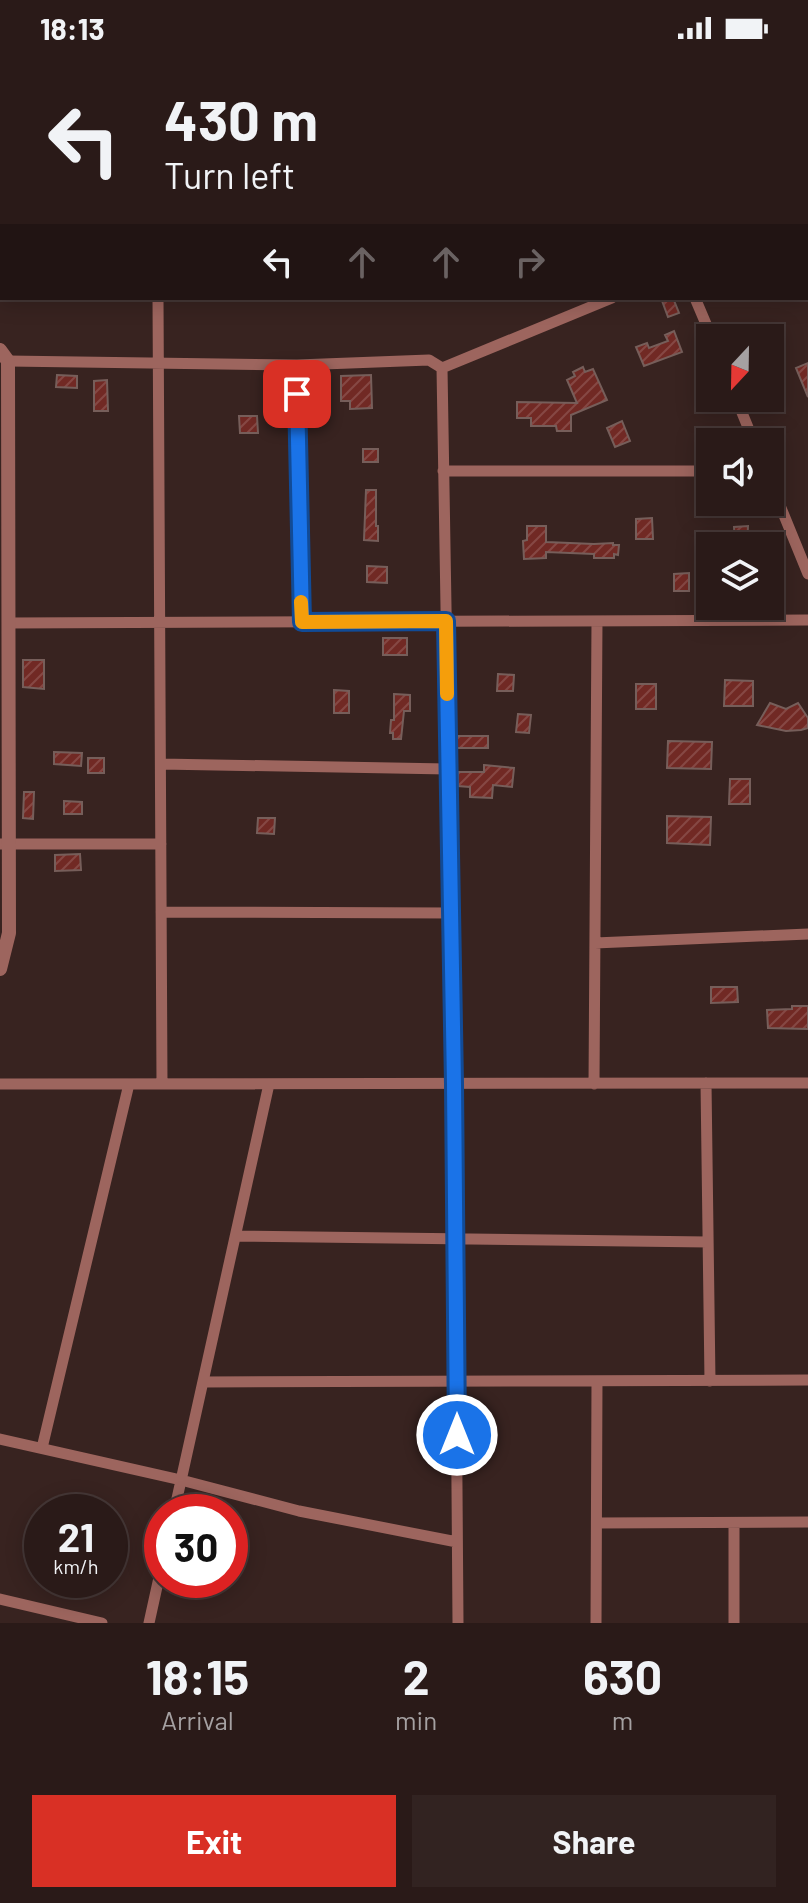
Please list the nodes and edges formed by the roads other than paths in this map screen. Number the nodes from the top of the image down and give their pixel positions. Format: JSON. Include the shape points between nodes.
{"nodes":[{"id":1,"x":158,"y":300,"type":"edge"},
{"id":2,"x":607,"y":300,"type":"edge"},
{"id":3,"x":696,"y":300,"type":"edge"},
{"id":4,"x":706,"y":324,"type":"edge"},
{"id":5,"x":4,"y":356,"type":"edge"},
{"id":6,"x":159,"y":363,"type":"junction"},
{"id":7,"x":297,"y":365,"type":"junction"},
{"id":8,"x":442,"y":368,"type":"junction"},
{"id":9,"x":443,"y":471,"type":"junction"},
{"id":10,"x":696,"y":471,"type":"edge"},
{"id":11,"x":784,"y":515,"type":"edge"},
{"id":12,"x":808,"y":574,"type":"edge"},
{"id":13,"x":808,"y":620,"type":"edge"},
{"id":14,"x":446,"y":621,"type":"junction"},
{"id":15,"x":597,"y":621,"type":"junction"},
{"id":16,"x":160,"y":622,"type":"junction"},
{"id":17,"x":302,"y":622,"type":"junction"},
{"id":18,"x":9,"y":623,"type":"junction"},
{"id":19,"x":161,"y":764,"type":"junction"},
{"id":20,"x":448,"y":769,"type":"junction"},
{"id":21,"x":4,"y":844,"type":"edge"},
{"id":22,"x":161,"y":844,"type":"junction"},
{"id":23,"x":161,"y":912,"type":"junction"},
{"id":24,"x":451,"y":913,"type":"junction"},
{"id":25,"x":808,"y":934,"type":"edge"},
{"id":26,"x":595,"y":943,"type":"junction"},
{"id":27,"x":0,"y":969,"type":"edge"},
{"id":28,"x":706,"y":1083,"type":"junction"},
{"id":29,"x":808,"y":1083,"type":"edge"},
{"id":30,"x":0,"y":1084,"type":"edge"},
{"id":31,"x":129,"y":1084,"type":"junction"},
{"id":32,"x":162,"y":1084,"type":"junction"},
{"id":33,"x":269,"y":1084,"type":"junction"},
{"id":34,"x":454,"y":1084,"type":"junction"},
{"id":35,"x":594,"y":1084,"type":"junction"},
{"id":36,"x":236,"y":1236,"type":"junction"},
{"id":37,"x":455,"y":1239,"type":"junction"},
{"id":38,"x":708,"y":1242,"type":"junction"},
{"id":39,"x":808,"y":1380,"type":"edge"},
{"id":40,"x":456,"y":1381,"type":"junction"},
{"id":41,"x":597,"y":1381,"type":"junction"},
{"id":42,"x":710,"y":1381,"type":"junction"},
{"id":43,"x":203,"y":1382,"type":"junction"},
{"id":44,"x":0,"y":1439,"type":"edge"},
{"id":45,"x":42,"y":1448,"type":"junction"},
{"id":46,"x":181,"y":1480,"type":"junction"},
{"id":47,"x":178,"y":1494,"type":"edge"},
{"id":48,"x":808,"y":1522,"type":"edge"},
{"id":49,"x":597,"y":1523,"type":"junction"},
{"id":50,"x":734,"y":1523,"type":"junction"},
{"id":51,"x":457,"y":1542,"type":"junction"},
{"id":52,"x":155,"y":1598,"type":"edge"},
{"id":53,"x":0,"y":1599,"type":"edge"},
{"id":54,"x":102,"y":1623,"type":"edge"},
{"id":55,"x":149,"y":1623,"type":"edge"},
{"id":56,"x":458,"y":1623,"type":"edge"},
{"id":57,"x":596,"y":1623,"type":"edge"},
{"id":58,"x":734,"y":1623,"type":"edge"}],
"edges":[{"from":1,"to":6,"type":"street"},
{"from":2,"to":8,"type":"street"},
{"from":3,"to":4,"type":"street"},
{"from":5,"to":6,"type":"street"},
{"from":5,"to":18,"type":"street"},
{"from":6,"to":7,"type":"street"},
{"from":6,"to":16,"type":"street"},
{"from":7,"to":8,"type":"street","via":[[429,360]]},
{"from":7,"to":17,"type":"street"},
{"from":8,"to":9,"type":"street"},
{"from":9,"to":10,"type":"street"},
{"from":9,"to":14,"type":"street"},
{"from":11,"to":12,"type":"street"},
{"from":13,"to":15,"type":"street"},
{"from":14,"to":15,"type":"street"},
{"from":14,"to":17,"type":"street"},
{"from":14,"to":20,"type":"street"},
{"from":15,"to":26,"type":"street"},
{"from":16,"to":17,"type":"street"},
{"from":16,"to":18,"type":"street"},
{"from":16,"to":19,"type":"street"},
{"from":18,"to":21,"type":"street"},
{"from":19,"to":20,"type":"street"},
{"from":19,"to":22,"type":"street"},
{"from":20,"to":24,"type":"street"},
{"from":21,"to":22,"type":"street"},
{"from":21,"to":27,"type":"street","via":[[9,933]]},
{"from":22,"to":23,"type":"street"},
{"from":23,"to":24,"type":"street"},
{"from":23,"to":32,"type":"street"},
{"from":24,"to":34,"type":"street"},
{"from":25,"to":26,"type":"street"},
{"from":26,"to":35,"type":"street"},
{"from":28,"to":29,"type":"street"},
{"from":28,"to":35,"type":"street"},
{"from":28,"to":38,"type":"street"},
{"from":30,"to":31,"type":"street"},
{"from":31,"to":32,"type":"street"},
{"from":31,"to":45,"type":"street"},
{"from":32,"to":33,"type":"street"},
{"from":33,"to":34,"type":"street"},
{"from":33,"to":36,"type":"street"},
{"from":34,"to":35,"type":"street"},
{"from":34,"to":37,"type":"street"},
{"from":36,"to":37,"type":"street"},
{"from":36,"to":43,"type":"street"},
{"from":37,"to":38,"type":"street"},
{"from":37,"to":40,"type":"street"},
{"from":38,"to":42,"type":"street"},
{"from":39,"to":42,"type":"street"},
{"from":40,"to":41,"type":"street"},
{"from":40,"to":43,"type":"street"},
{"from":40,"to":51,"type":"street"},
{"from":41,"to":42,"type":"street"},
{"from":41,"to":49,"type":"street"},
{"from":43,"to":46,"type":"street"},
{"from":44,"to":45,"type":"street"},
{"from":45,"to":46,"type":"street"},
{"from":46,"to":47,"type":"street"},
{"from":46,"to":51,"type":"street","via":[[299,1511]]},
{"from":48,"to":50,"type":"street"},
{"from":49,"to":50,"type":"street"},
{"from":49,"to":57,"type":"street"},
{"from":50,"to":58,"type":"street"},
{"from":51,"to":56,"type":"street"},
{"from":52,"to":55,"type":"street"},
{"from":53,"to":54,"type":"street"}]}
